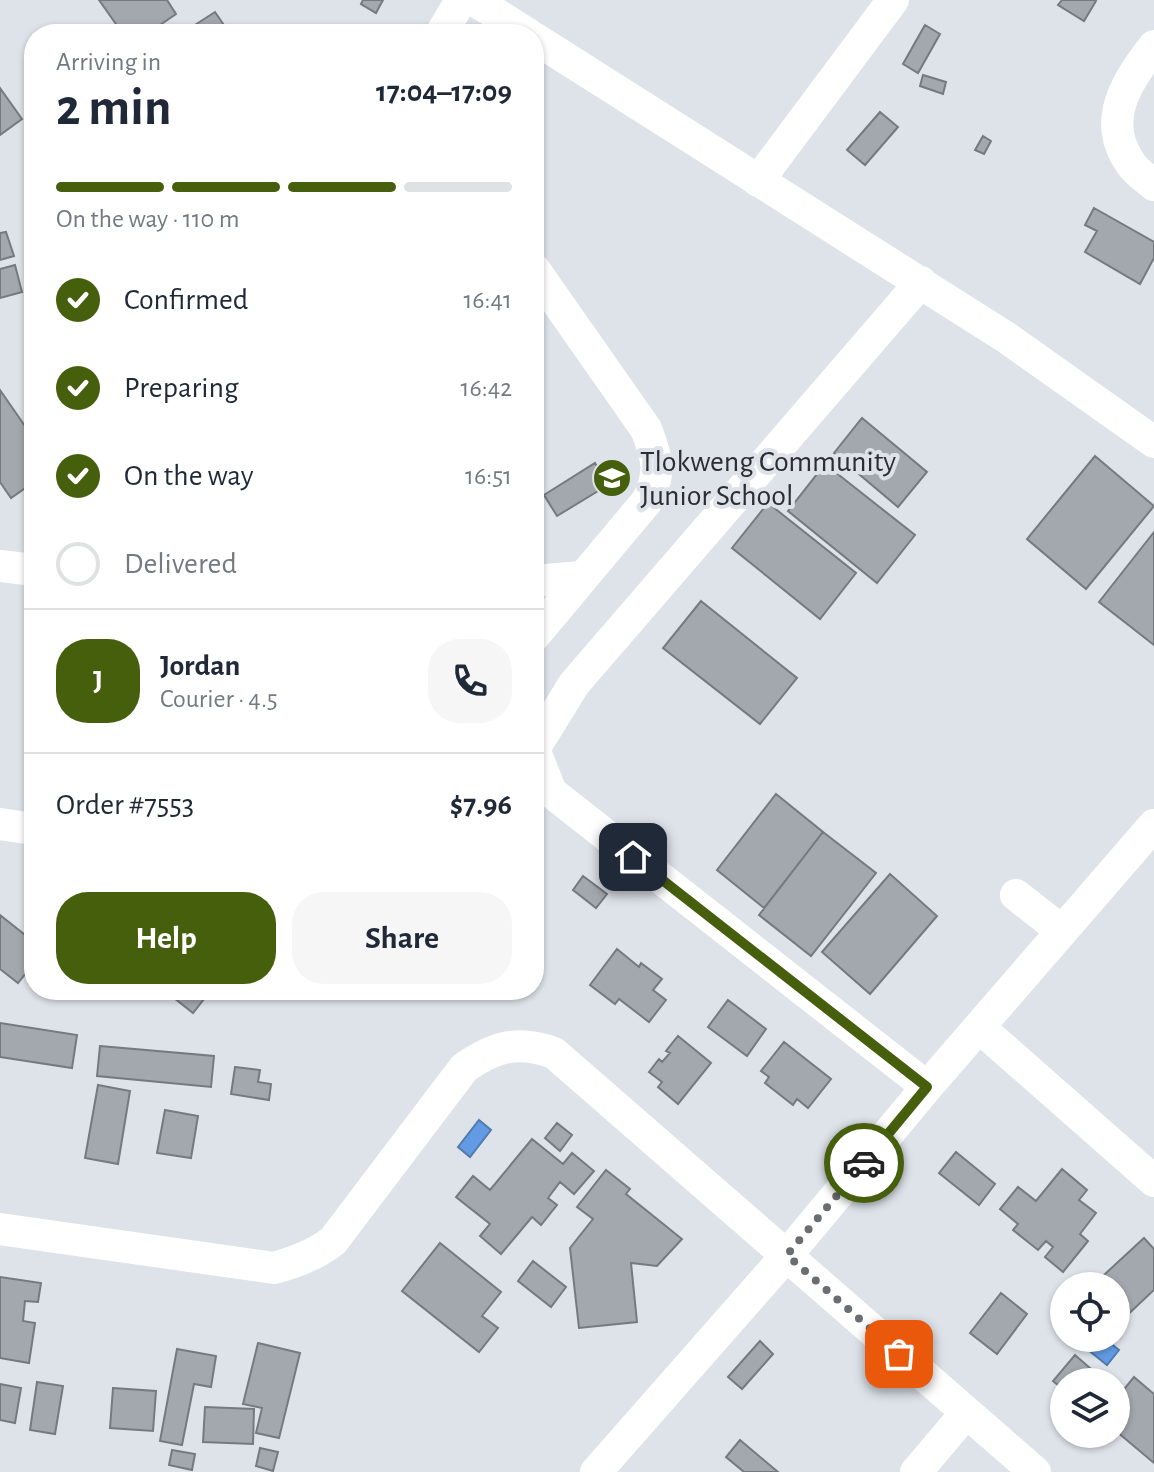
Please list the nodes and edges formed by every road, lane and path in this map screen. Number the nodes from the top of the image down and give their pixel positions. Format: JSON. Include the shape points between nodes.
{"nodes":[{"id":1,"x":461,"y":0,"type":"edge"},
{"id":2,"x":474,"y":0,"type":"edge"},
{"id":3,"x":893,"y":0,"type":"edge"},
{"id":4,"x":447,"y":24,"type":"edge"},
{"id":5,"x":512,"y":24,"type":"edge"},
{"id":6,"x":544,"y":44,"type":"edge"},
{"id":7,"x":1154,"y":46,"type":"edge"},
{"id":8,"x":758,"y":181,"type":"junction"},
{"id":9,"x":1154,"y":185,"type":"edge"},
{"id":10,"x":921,"y":282,"type":"junction"},
{"id":11,"x":544,"y":283,"type":"edge"},
{"id":12,"x":1154,"y":442,"type":"edge"},
{"id":13,"x":0,"y":566,"type":"edge"},
{"id":14,"x":24,"y":569,"type":"edge"},
{"id":15,"x":581,"y":577,"type":"junction"},
{"id":16,"x":544,"y":580,"type":"edge"},
{"id":17,"x":544,"y":623,"type":"edge"},
{"id":18,"x":544,"y":733,"type":"edge"},
{"id":19,"x":544,"y":774,"type":"edge"},
{"id":20,"x":0,"y":824,"type":"edge"},
{"id":21,"x":1154,"y":825,"type":"edge"},
{"id":22,"x":24,"y":828,"type":"edge"},
{"id":23,"x":1016,"y":895,"type":"dead end"},
{"id":24,"x":1062,"y":931,"type":"junction"},
{"id":25,"x":979,"y":1027,"type":"junction"},
{"id":26,"x":927,"y":1087,"type":"junction"},
{"id":27,"x":1154,"y":1181,"type":"edge"},
{"id":28,"x":0,"y":1229,"type":"edge"},
{"id":29,"x":787,"y":1255,"type":"junction"},
{"id":30,"x":966,"y":1413,"type":"junction"},
{"id":31,"x":596,"y":1472,"type":"edge"},
{"id":32,"x":916,"y":1472,"type":"edge"},
{"id":33,"x":1035,"y":1472,"type":"edge"}],
"edges":[{"from":1,"to":4,"type":"street"},
{"from":2,"to":5,"type":"street"},
{"from":3,"to":8,"type":"street"},
{"from":6,"to":8,"type":"street"},
{"from":7,"to":9,"type":"street","via":[[1131,75],[1116,123],[1132,166]]},
{"from":8,"to":10,"type":"street"},
{"from":10,"to":12,"type":"street"},
{"from":10,"to":18,"type":"street","via":[[574,684]]},
{"from":11,"to":15,"type":"street","via":[[646,429],[654,450],[656,483],[647,501]]},
{"from":13,"to":14,"type":"street"},
{"from":15,"to":16,"type":"street"},
{"from":15,"to":17,"type":"street"},
{"from":19,"to":26,"type":"street","via":[[551,792]]},
{"from":20,"to":22,"type":"street"},
{"from":21,"to":24,"type":"street"},
{"from":23,"to":24,"type":"street"},
{"from":24,"to":25,"type":"street"},
{"from":25,"to":26,"type":"street"},
{"from":25,"to":27,"type":"street"},
{"from":26,"to":29,"type":"street"},
{"from":28,"to":29,"type":"street","via":[[274,1268],[293,1263],[333,1241],[464,1068],[485,1053],[533,1045],[554,1053]]},
{"from":29,"to":30,"type":"street"},
{"from":29,"to":31,"type":"street"},
{"from":30,"to":32,"type":"street"},
{"from":30,"to":33,"type":"street"}]}
